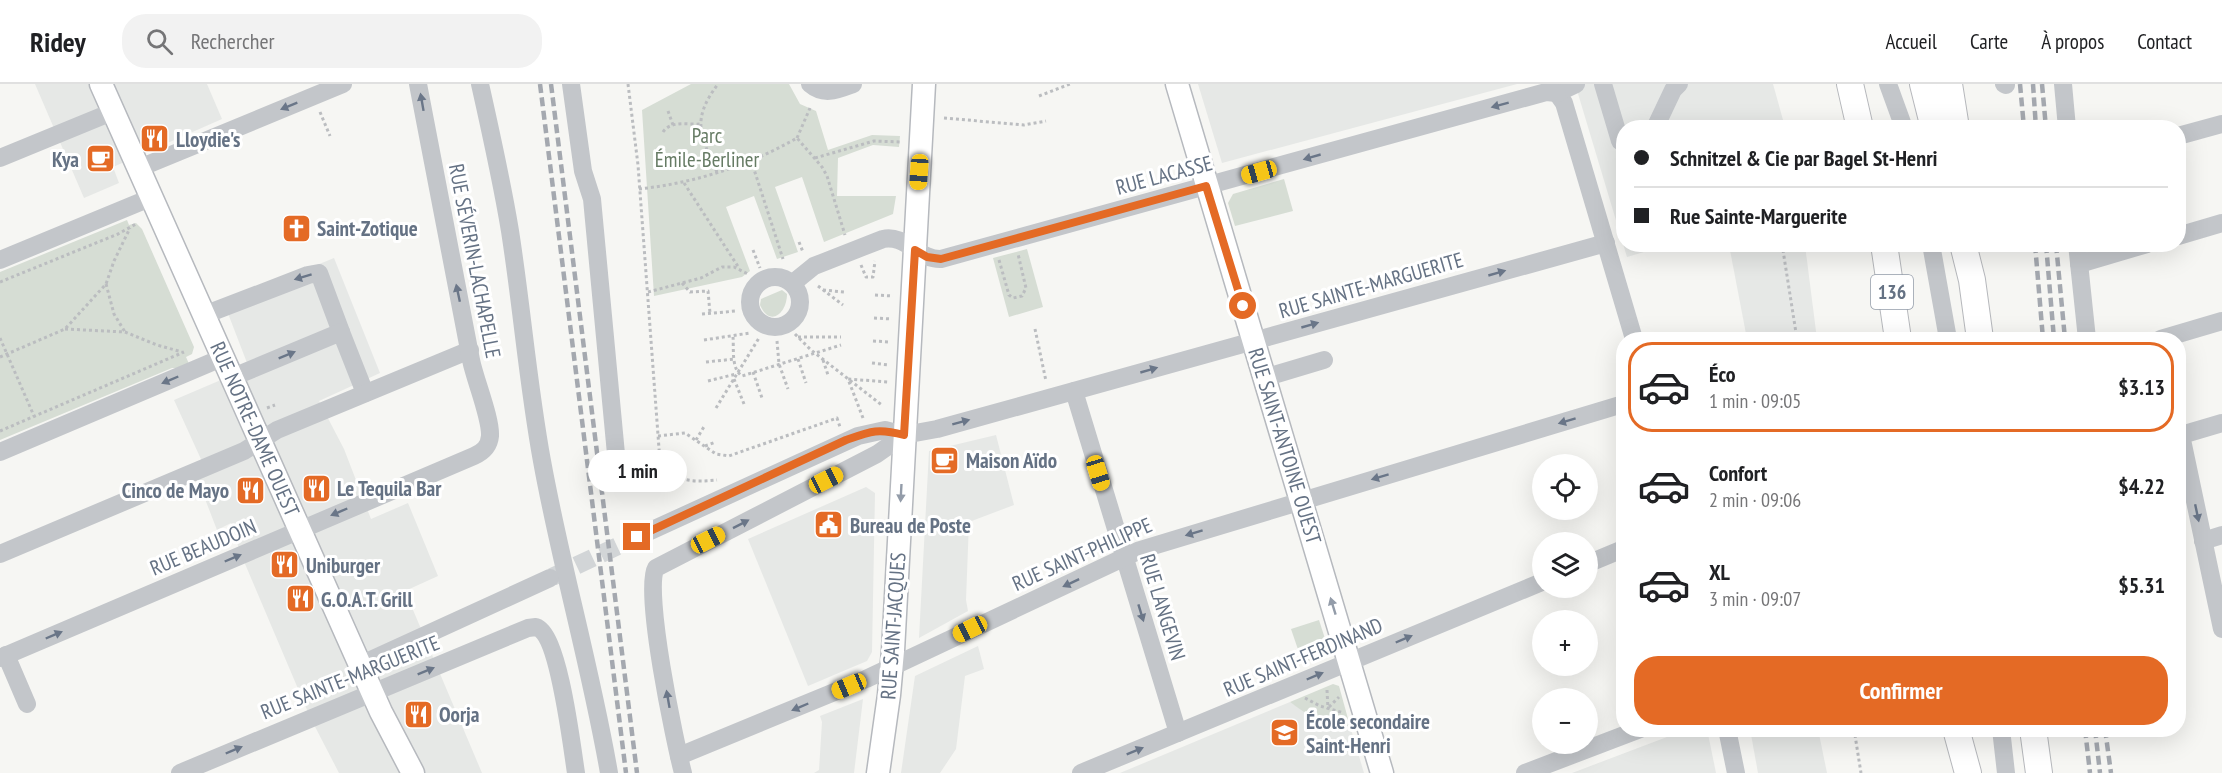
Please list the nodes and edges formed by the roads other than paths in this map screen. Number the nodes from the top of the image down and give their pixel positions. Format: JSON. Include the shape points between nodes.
{"nodes":[{"id":1,"x":100,"y":84,"type":"edge"},
{"id":2,"x":343,"y":84,"type":"edge"},
{"id":3,"x":418,"y":84,"type":"edge"},
{"id":4,"x":480,"y":84,"type":"edge"},
{"id":5,"x":571,"y":84,"type":"edge"},
{"id":6,"x":853,"y":84,"type":"edge"},
{"id":7,"x":924,"y":84,"type":"edge"},
{"id":8,"x":1176,"y":84,"type":"edge"},
{"id":9,"x":1576,"y":84,"type":"edge"},
{"id":10,"x":1603,"y":84,"type":"edge"},
{"id":11,"x":1679,"y":84,"type":"edge"},
{"id":12,"x":1850,"y":84,"type":"edge"},
{"id":13,"x":1887,"y":84,"type":"edge"},
{"id":14,"x":1923,"y":84,"type":"edge"},
{"id":15,"x":1949,"y":84,"type":"edge"},
{"id":16,"x":2063,"y":84,"type":"edge"},
{"id":17,"x":814,"y":87,"type":"edge"},
{"id":18,"x":1557,"y":93,"type":"junction"},
{"id":19,"x":112,"y":112,"type":"junction"},
{"id":20,"x":1659,"y":120,"type":"edge"},
{"id":21,"x":1858,"y":120,"type":"edge"},
{"id":22,"x":1901,"y":120,"type":"edge"},
{"id":23,"x":1932,"y":120,"type":"edge"},
{"id":24,"x":1955,"y":120,"type":"edge"},
{"id":25,"x":2066,"y":120,"type":"edge"},
{"id":26,"x":2222,"y":124,"type":"edge"},
{"id":27,"x":1616,"y":128,"type":"edge"},
{"id":28,"x":2186,"y":134,"type":"edge"},
{"id":29,"x":0,"y":158,"type":"edge"},
{"id":30,"x":137,"y":169,"type":"junction"},
{"id":31,"x":1206,"y":186,"type":"junction"},
{"id":32,"x":150,"y":198,"type":"junction"},
{"id":33,"x":2222,"y":223,"type":"edge"},
{"id":34,"x":2186,"y":234,"type":"edge"},
{"id":35,"x":1606,"y":243,"type":"junction"},
{"id":36,"x":915,"y":250,"type":"junction"},
{"id":37,"x":1885,"y":252,"type":"edge"},
{"id":38,"x":1932,"y":252,"type":"edge"},
{"id":39,"x":1965,"y":252,"type":"edge"},
{"id":40,"x":1969,"y":252,"type":"edge"},
{"id":41,"x":2078,"y":252,"type":"edge"},
{"id":42,"x":2120,"y":252,"type":"edge"},
{"id":43,"x":0,"y":260,"type":"edge"},
{"id":44,"x":2079,"y":264,"type":"junction"},
{"id":45,"x":1972,"y":280,"type":"junction"},
{"id":46,"x":794,"y":283,"type":"dead end"},
{"id":47,"x":204,"y":315,"type":"junction"},
{"id":48,"x":2222,"y":321,"type":"edge"},
{"id":49,"x":341,"y":332,"type":"junction"},
{"id":50,"x":1632,"y":332,"type":"edge"},
{"id":51,"x":1897,"y":332,"type":"edge"},
{"id":52,"x":1947,"y":332,"type":"edge"},
{"id":53,"x":1979,"y":332,"type":"edge"},
{"id":54,"x":2085,"y":332,"type":"edge"},
{"id":55,"x":2185,"y":332,"type":"edge"},
{"id":56,"x":1253,"y":341,"type":"junction"},
{"id":57,"x":470,"y":350,"type":"junction"},
{"id":58,"x":1324,"y":360,"type":"dead end"},
{"id":59,"x":228,"y":367,"type":"junction"},
{"id":60,"x":1264,"y":378,"type":"junction"},
{"id":61,"x":1074,"y":391,"type":"junction"},
{"id":62,"x":365,"y":393,"type":"junction"},
{"id":63,"x":1616,"y":406,"type":"edge"},
{"id":64,"x":2222,"y":423,"type":"edge"},
{"id":65,"x":2186,"y":433,"type":"edge"},
{"id":66,"x":904,"y":435,"type":"junction"},
{"id":67,"x":261,"y":440,"type":"junction"},
{"id":68,"x":488,"y":445,"type":"joint"},
{"id":69,"x":0,"y":452,"type":"edge"},
{"id":70,"x":616,"y":454,"type":"dead end"},
{"id":71,"x":2186,"y":466,"type":"edge"},
{"id":72,"x":1301,"y":500,"type":"junction"},
{"id":73,"x":300,"y":530,"type":"junction"},
{"id":74,"x":2222,"y":535,"type":"edge"},
{"id":75,"x":637,"y":537,"type":"tunnel mouth"},
{"id":76,"x":2203,"y":542,"type":"junction"},
{"id":77,"x":1616,"y":552,"type":"edge"},
{"id":78,"x":0,"y":554,"type":"edge"},
{"id":79,"x":1123,"y":557,"type":"junction"},
{"id":80,"x":1598,"y":559,"type":"edge"},
{"id":81,"x":550,"y":578,"type":"tunnel mouth"},
{"id":82,"x":1532,"y":586,"type":"edge"},
{"id":83,"x":2222,"y":629,"type":"edge"},
{"id":84,"x":3,"y":657,"type":"edge"},
{"id":85,"x":1350,"y":662,"type":"junction"},
{"id":86,"x":360,"y":665,"type":"junction"},
{"id":87,"x":892,"y":666,"type":"junction"},
{"id":88,"x":372,"y":692,"type":"junction"},
{"id":89,"x":27,"y":704,"type":"dead end"},
{"id":90,"x":1178,"y":733,"type":"junction"},
{"id":91,"x":1619,"y":737,"type":"edge"},
{"id":92,"x":1729,"y":737,"type":"edge"},
{"id":93,"x":1950,"y":737,"type":"edge"},
{"id":94,"x":1958,"y":737,"type":"edge"},
{"id":95,"x":2002,"y":737,"type":"edge"},
{"id":96,"x":2034,"y":737,"type":"edge"},
{"id":97,"x":681,"y":765,"type":"edge"},
{"id":98,"x":180,"y":773,"type":"edge"},
{"id":99,"x":413,"y":773,"type":"edge"},
{"id":100,"x":576,"y":773,"type":"edge"},
{"id":101,"x":609,"y":773,"type":"edge"},
{"id":102,"x":878,"y":773,"type":"edge"},
{"id":103,"x":1081,"y":773,"type":"edge"},
{"id":104,"x":1382,"y":773,"type":"edge"},
{"id":105,"x":1525,"y":773,"type":"edge"},
{"id":106,"x":1736,"y":773,"type":"edge"},
{"id":107,"x":1951,"y":773,"type":"edge"},
{"id":108,"x":1968,"y":773,"type":"edge"},
{"id":109,"x":2006,"y":773,"type":"edge"},
{"id":110,"x":2039,"y":773,"type":"edge"}],
"edges":[{"from":1,"to":19,"type":"main road","name":"RUE NOTRE-DAME OUEST"},
{"from":2,"to":30,"type":"street","one_way":true},
{"from":57,"to":3,"type":"street","name":"RUE SÉVERIN-LACHAPELLE","one_way":true},
{"from":4,"to":101,"type":"street","via":[[510,232],[553,524]]},
{"from":5,"to":70,"type":"street","via":[[583,171],[592,199]]},
{"from":6,"to":17,"type":"street","via":[[833,91]]},
{"from":7,"to":36,"type":"main road","name":"RUE SAINT-JACQUES"},
{"from":8,"to":31,"type":"main road","name":"RUE SAINT-ANTOINE OUEST"},
{"from":9,"to":18,"type":"street","name":"RUE LACASSE"},
{"from":10,"to":27,"type":"street"},
{"from":11,"to":20,"type":"street"},
{"from":12,"to":21,"type":"highway"},
{"from":13,"to":22,"type":"street"},
{"from":14,"to":23,"type":"highway"},
{"from":15,"to":24,"type":"highway"},
{"from":16,"to":25,"type":"street"},
{"from":18,"to":31,"type":"street","name":"RUE LACASSE","one_way":true,"via":[[1546,92]]},
{"from":18,"to":35,"type":"street","via":[[1564,103]]},
{"from":19,"to":29,"type":"street"},
{"from":19,"to":30,"type":"main road","name":"RUE NOTRE-DAME OUEST"},
{"from":26,"to":28,"type":"street"},
{"from":30,"to":32,"type":"main road","name":"RUE NOTRE-DAME OUEST"},
{"from":31,"to":36,"type":"street","name":"RUE LACASSE","via":[[941,259]]},
{"from":31,"to":56,"type":"main road","name":"RUE SAINT-ANTOINE OUEST"},
{"from":32,"to":43,"type":"street"},
{"from":32,"to":47,"type":"main road","name":"RUE NOTRE-DAME OUEST"},
{"from":33,"to":34,"type":"street"},
{"from":35,"to":50,"type":"street"},
{"from":56,"to":35,"type":"street","name":"RUE SAINTE-MARGUERITE","one_way":true},
{"from":36,"to":46,"type":"street","name":"RUE LACASSE","via":[[895,238],[883,239],[814,266]]},
{"from":36,"to":66,"type":"main road","name":"RUE SAINT-JACQUES"},
{"from":37,"to":51,"type":"highway","number":"136"},
{"from":38,"to":52,"type":"street"},
{"from":39,"to":45,"type":"highway"},
{"from":40,"to":45,"type":"highway"},
{"from":41,"to":44,"type":"street"},
{"from":42,"to":44,"type":"street"},
{"from":44,"to":54,"type":"street"},
{"from":45,"to":53,"type":"highway"},
{"from":49,"to":47,"type":"street","one_way":true,"via":[[319,273]]},
{"from":47,"to":59,"type":"main road","name":"RUE NOTRE-DAME OUEST"},
{"from":48,"to":55,"type":"street"},
{"from":59,"to":49,"type":"street","one_way":true},
{"from":49,"to":62,"type":"street"},
{"from":56,"to":60,"type":"main road","name":"RUE SAINT-ANTOINE OUEST"},
{"from":61,"to":56,"type":"street","name":"RUE SAINTE-MARGUERITE","one_way":true},
{"from":57,"to":62,"type":"street"},
{"from":57,"to":68,"type":"street","name":"RUE SÉVERIN-LACHAPELLE","via":[[490,432]]},
{"from":58,"to":60,"type":"street"},
{"from":59,"to":67,"type":"main road","name":"RUE NOTRE-DAME OUEST"},
{"from":59,"to":69,"type":"street","one_way":true},
{"from":60,"to":72,"type":"main road","name":"RUE SAINT-ANTOINE OUEST"},
{"from":66,"to":61,"type":"street","name":"RUE SAINTE-MARGUERITE","one_way":true},
{"from":61,"to":79,"type":"street","name":"RUE LANGEVIN"},
{"from":62,"to":67,"type":"street"},
{"from":63,"to":72,"type":"street","name":"RUE SAINT-PHILIPPE","one_way":true},
{"from":64,"to":65,"type":"street"},
{"from":66,"to":75,"type":"street","name":"RUE SAINTE-MARGUERITE","via":[[885,430],[852,438]]},
{"from":66,"to":87,"type":"main road","name":"RUE SAINT-JACQUES","one_way":true},
{"from":97,"to":66,"type":"street","name":"RUE SAINTE-MARGUERITE","one_way":true,"via":[[657,636],[653,572],[665,562],[877,454]]},
{"from":67,"to":73,"type":"main road","name":"RUE NOTRE-DAME OUEST"},
{"from":67,"to":78,"type":"street","via":[[244,451]]},
{"from":68,"to":73,"type":"street","name":"RUE BEAUDOIN","one_way":true,"via":[[474,456]]},
{"from":71,"to":76,"type":"street","one_way":true},
{"from":72,"to":79,"type":"street","name":"RUE SAINT-PHILIPPE","one_way":true},
{"from":85,"to":72,"type":"main road","name":"RUE SAINT-ANTOINE OUEST","one_way":true},
{"from":84,"to":73,"type":"street","name":"RUE BEAUDOIN","one_way":true},
{"from":73,"to":86,"type":"main road","name":"RUE NOTRE-DAME OUEST"},
{"from":74,"to":76,"type":"street"},
{"from":76,"to":83,"type":"street"},
{"from":77,"to":80,"type":"street"},
{"from":79,"to":87,"type":"street","name":"RUE SAINT-PHILIPPE","one_way":true},
{"from":79,"to":90,"type":"street","name":"RUE LANGEVIN","one_way":true},
{"from":81,"to":86,"type":"street","name":"RUE SAINTE-MARGUERITE"},
{"from":85,"to":82,"type":"street","name":"RUE SAINT-FERDINAND","one_way":true},
{"from":84,"to":89,"type":"street"},
{"from":90,"to":85,"type":"street","name":"RUE SAINT-FERDINAND","one_way":true},
{"from":85,"to":104,"type":"main road","name":"RUE SAINT-ANTOINE OUEST"},
{"from":86,"to":88,"type":"main road","name":"RUE NOTRE-DAME OUEST"},
{"from":87,"to":97,"type":"street","name":"RUE SAINT-PHILIPPE","one_way":true},
{"from":87,"to":102,"type":"main road","name":"RUE SAINT-JACQUES"},
{"from":98,"to":88,"type":"street","name":"RUE SAINTE-MARGUERITE","one_way":true},
{"from":88,"to":99,"type":"main road","name":"RUE NOTRE-DAME OUEST"},
{"from":88,"to":100,"type":"street","name":"RUE SAINTE-MARGUERITE","one_way":true,"via":[[528,628],[539,627],[559,672]]},
{"from":103,"to":90,"type":"street","name":"RUE SAINT-FERDINAND","one_way":true},
{"from":91,"to":105,"type":"street"},
{"from":92,"to":106,"type":"street"},
{"from":93,"to":107,"type":"highway"},
{"from":94,"to":108,"type":"highway"},
{"from":95,"to":109,"type":"street"},
{"from":96,"to":110,"type":"highway"}]}
